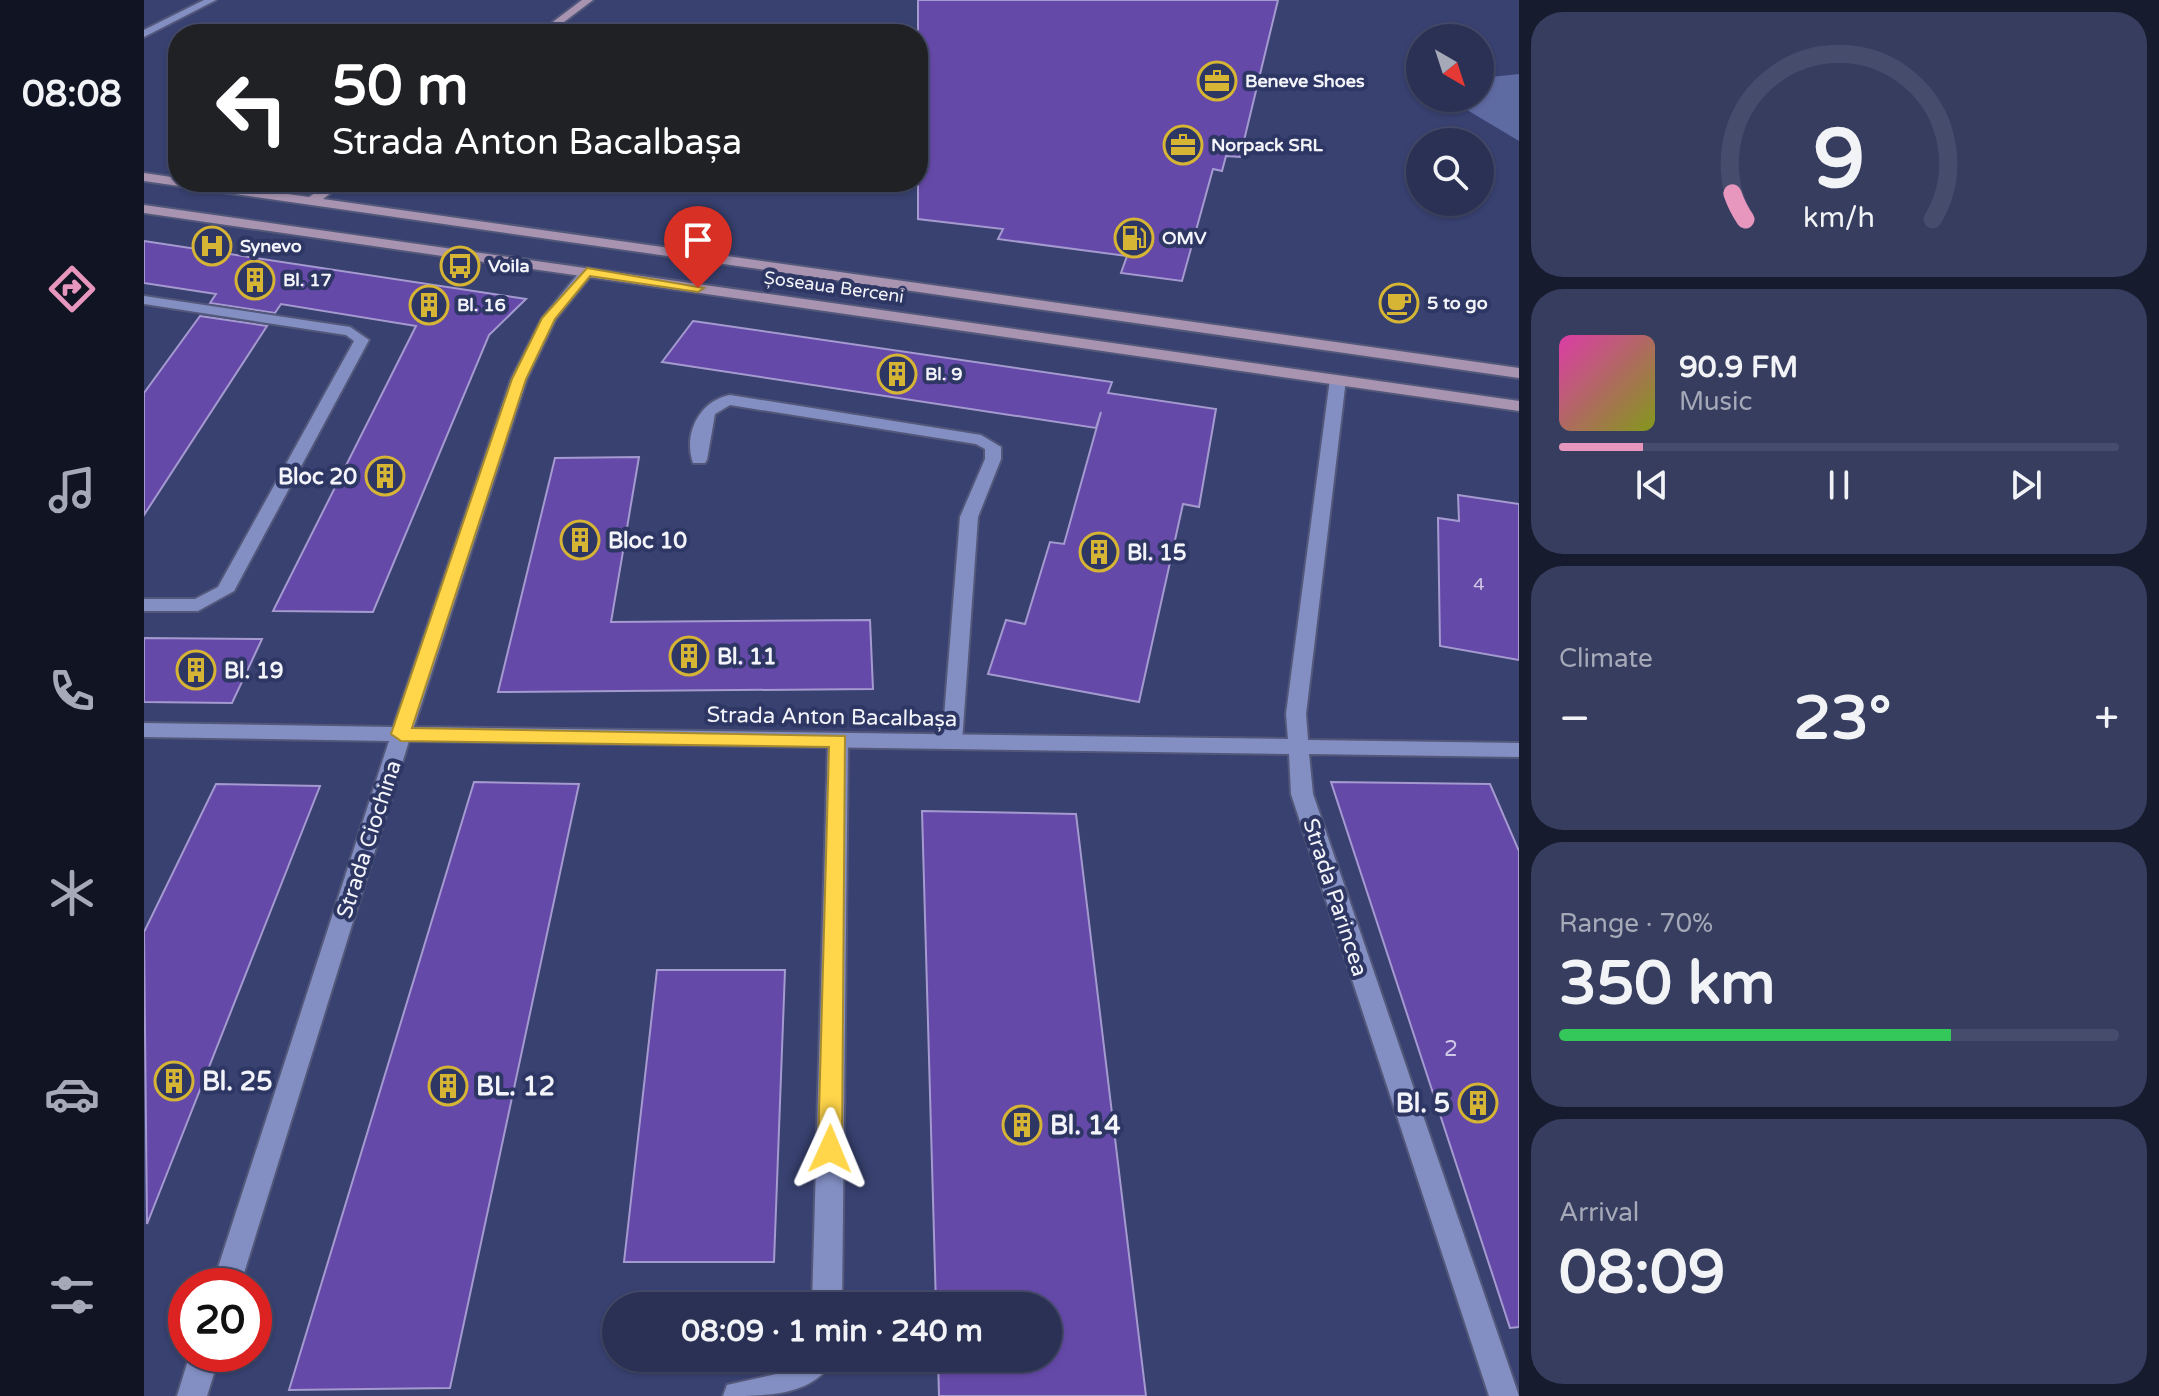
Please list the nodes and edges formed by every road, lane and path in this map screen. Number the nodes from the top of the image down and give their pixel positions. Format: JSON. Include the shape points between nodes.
{"nodes":[{"id":1,"x":211,"y":0,"type":"edge"},
{"id":2,"x":588,"y":0,"type":"edge"},
{"id":3,"x":556,"y":24,"type":"edge"},
{"id":4,"x":144,"y":34,"type":"edge"},
{"id":5,"x":144,"y":177,"type":"edge"},
{"id":6,"x":168,"y":181,"type":"edge"},
{"id":7,"x":253,"y":192,"type":"edge"},
{"id":8,"x":325,"y":192,"type":"edge"},
{"id":9,"x":313,"y":200,"type":"junction"},
{"id":10,"x":144,"y":209,"type":"edge"},
{"id":11,"x":587,"y":272,"type":"junction"},
{"id":12,"x":952,"y":290,"type":"junction"},
{"id":13,"x":146,"y":303,"type":"edge"},
{"id":14,"x":936,"y":322,"type":"junction"},
{"id":15,"x":1519,"y":373,"type":"edge"},
{"id":16,"x":1338,"y":379,"type":"junction"},
{"id":17,"x":1519,"y":406,"type":"edge"},
{"id":18,"x":699,"y":460,"type":"dead end"},
{"id":19,"x":144,"y":605,"type":"edge"},
{"id":20,"x":144,"y":730,"type":"edge"},
{"id":21,"x":401,"y":734,"type":"junction"},
{"id":22,"x":838,"y":740,"type":"junction"},
{"id":23,"x":952,"y":742,"type":"junction"},
{"id":24,"x":1297,"y":747,"type":"junction"},
{"id":25,"x":1519,"y":750,"type":"edge"},
{"id":26,"x":232,"y":1268,"type":"edge"},
{"id":27,"x":827,"y":1292,"type":"edge"},
{"id":28,"x":199,"y":1372,"type":"edge"},
{"id":29,"x":808,"y":1372,"type":"edge"},
{"id":30,"x":192,"y":1396,"type":"edge"},
{"id":31,"x":738,"y":1396,"type":"edge"},
{"id":32,"x":1504,"y":1396,"type":"edge"}],
"edges":[{"from":1,"to":4,"type":"street"},
{"from":2,"to":3,"type":"main road"},
{"from":5,"to":6,"type":"main road","name":"Șoseaua Berceni"},
{"from":7,"to":9,"type":"main road","name":"Șoseaua Berceni"},
{"from":8,"to":9,"type":"main road"},
{"from":9,"to":12,"type":"main road","name":"Șoseaua Berceni"},
{"from":10,"to":11,"type":"main road","name":"Șoseaua Berceni"},
{"from":11,"to":14,"type":"main road","name":"Șoseaua Berceni"},
{"from":11,"to":21,"type":"street","name":"Strada Ciochina","via":[[549,318],[519,379]]},
{"from":12,"to":14,"type":"main road"},
{"from":12,"to":15,"type":"main road","name":"Șoseaua Berceni"},
{"from":13,"to":19,"type":"street","via":[[350,331],[362,340],[225,591],[198,605]]},
{"from":14,"to":16,"type":"main road","name":"Șoseaua Berceni"},
{"from":16,"to":17,"type":"main road","name":"Șoseaua Berceni"},
{"from":16,"to":24,"type":"street","name":"Strada Parincea","via":[[1296,714]]},
{"from":18,"to":23,"type":"street","via":[[708,407],[730,400],[981,440],[993,447],[969,517]]},
{"from":20,"to":21,"type":"street","name":"Strada Anton Bacalbașa"},
{"from":21,"to":22,"type":"street","name":"Strada Anton Bacalbașa"},
{"from":21,"to":26,"type":"street","name":"Strada Ciochina"},
{"from":22,"to":23,"type":"street","name":"Strada Anton Bacalbașa"},
{"from":22,"to":27,"type":"street"},
{"from":23,"to":24,"type":"street","name":"Strada Anton Bacalbașa"},
{"from":24,"to":25,"type":"street","name":"Strada Anton Bacalbașa"},
{"from":24,"to":32,"type":"street","name":"Strada Parincea","via":[[1309,820]]},
{"from":28,"to":30,"type":"street"},
{"from":29,"to":31,"type":"street","via":[[801,1381],[771,1393]]}]}
